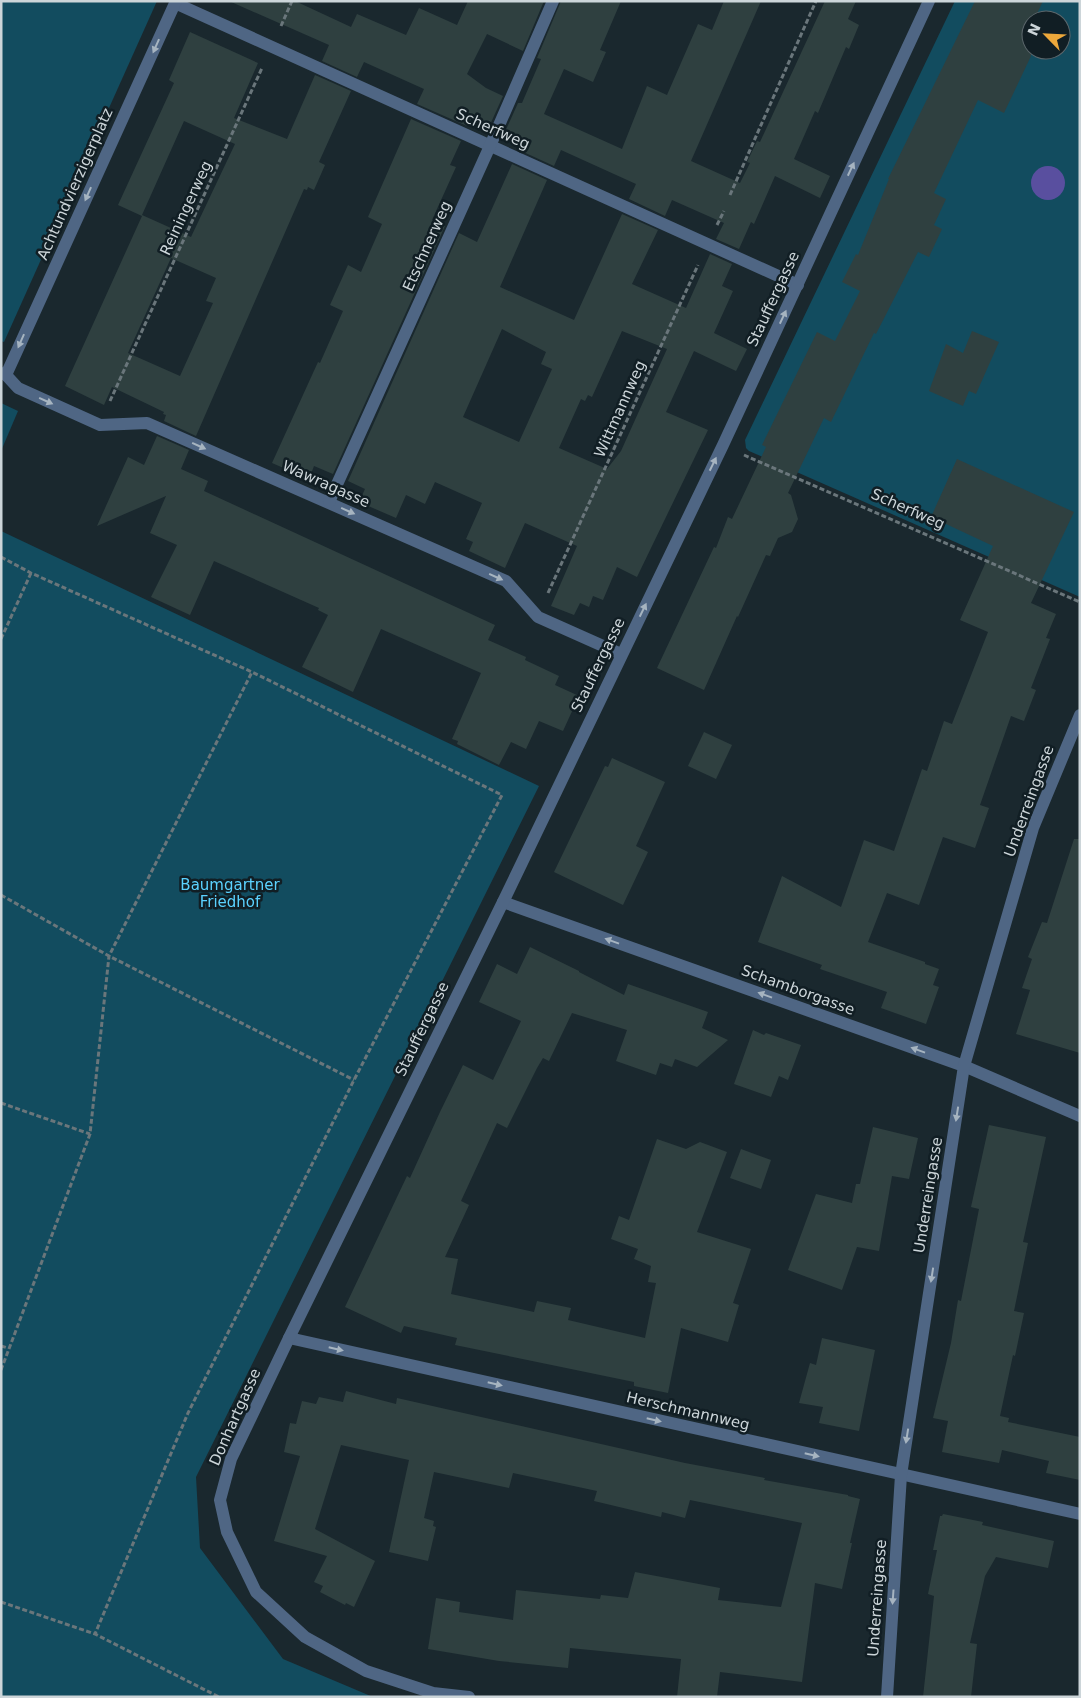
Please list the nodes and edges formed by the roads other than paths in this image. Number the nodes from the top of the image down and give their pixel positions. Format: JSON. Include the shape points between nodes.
{"nodes":[{"id":1,"x":553,"y":1,"type":"edge"},
{"id":2,"x":929,"y":1,"type":"edge"},
{"id":3,"x":175,"y":2,"type":"edge"},
{"id":4,"x":490,"y":146,"type":"junction"},
{"id":5,"x":798,"y":284,"type":"junction"},
{"id":6,"x":4,"y":374,"type":"edge"},
{"id":7,"x":329,"y":502,"type":"junction"},
{"id":8,"x":621,"y":654,"type":"junction"},
{"id":9,"x":1080,"y":715,"type":"edge"},
{"id":10,"x":503,"y":902,"type":"junction"},
{"id":11,"x":964,"y":1066,"type":"junction"},
{"id":12,"x":1080,"y":1116,"type":"edge"},
{"id":13,"x":289,"y":1338,"type":"junction"},
{"id":14,"x":901,"y":1475,"type":"junction"},
{"id":15,"x":1080,"y":1514,"type":"edge"},
{"id":16,"x":469,"y":1697,"type":"edge"},
{"id":17,"x":886,"y":1697,"type":"edge"}],
"edges":[{"from":1,"to":4,"type":"street","name":"Etschnerweg"},
{"from":5,"to":2,"type":"street","name":"Stauffergasse","one_way":true},
{"from":3,"to":4,"type":"street","name":"Scherfweg"},
{"from":3,"to":6,"type":"street","name":"Achtundvierzigerplatz","one_way":true},
{"from":4,"to":5,"type":"street","name":"Scherfweg"},
{"from":4,"to":7,"type":"street","name":"Etschnerweg"},
{"from":8,"to":5,"type":"street","name":"Stauffergasse","one_way":true},
{"from":6,"to":7,"type":"street","name":"Wawragasse","one_way":true,"via":[[18,388],[100,425],[147,423]]},
{"from":7,"to":8,"type":"street","name":"Wawragasse","one_way":true,"via":[[506,582],[538,617]]},
{"from":8,"to":10,"type":"street","name":"Stauffergasse"},
{"from":9,"to":11,"type":"street","name":"Underreingasse","via":[[1033,828]]},
{"from":11,"to":10,"type":"street","name":"Schamborgasse","one_way":true},
{"from":10,"to":13,"type":"street","name":"Stauffergasse"},
{"from":11,"to":12,"type":"street","name":"Schamborgasse"},
{"from":11,"to":14,"type":"street","name":"Underreingasse","one_way":true},
{"from":13,"to":14,"type":"street","name":"Herschmannweg","one_way":true},
{"from":13,"to":16,"type":"street","name":"Donhartgasse","via":[[231,1460],[220,1500],[227,1532],[256,1592],[305,1637],[366,1671],[433,1693]]},
{"from":14,"to":15,"type":"street","name":"Herschmannweg"},
{"from":14,"to":17,"type":"street","name":"Underreingasse","one_way":true}]}
